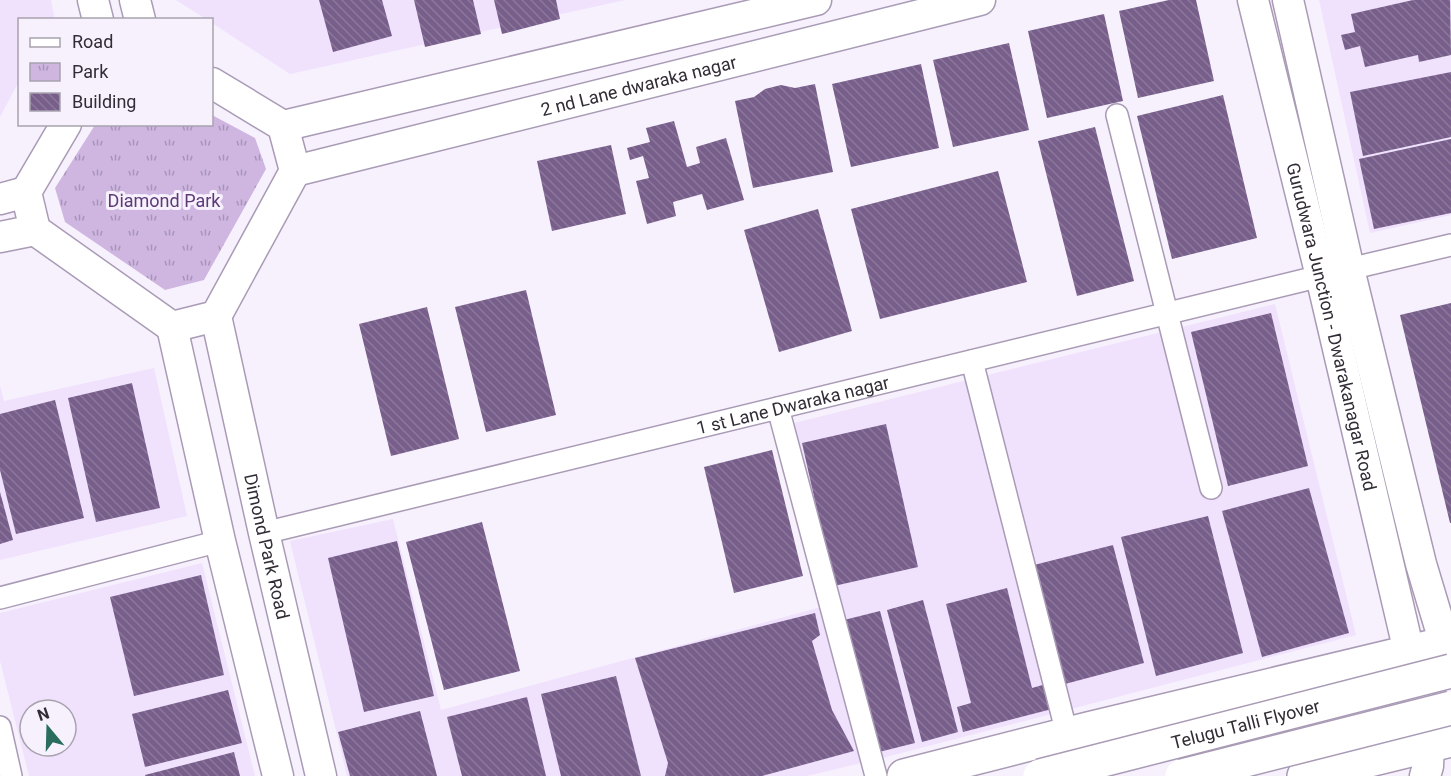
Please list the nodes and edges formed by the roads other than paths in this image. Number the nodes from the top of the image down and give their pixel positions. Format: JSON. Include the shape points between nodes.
{"nodes":[{"id":1,"x":93,"y":0,"type":"edge"},
{"id":2,"x":135,"y":0,"type":"edge"},
{"id":3,"x":816,"y":0,"type":"edge"},
{"id":4,"x":980,"y":0,"type":"edge"},
{"id":5,"x":1253,"y":0,"type":"edge"},
{"id":6,"x":1288,"y":0,"type":"edge"},
{"id":7,"x":98,"y":18,"type":"edge"},
{"id":8,"x":140,"y":18,"type":"edge"},
{"id":9,"x":213,"y":84,"type":"edge"},
{"id":10,"x":1116,"y":115,"type":"dead end"},
{"id":11,"x":65,"y":126,"type":"edge"},
{"id":12,"x":283,"y":126,"type":"junction"},
{"id":13,"x":296,"y":171,"type":"junction"},
{"id":14,"x":13,"y":196,"type":"edge"},
{"id":15,"x":35,"y":230,"type":"junction"},
{"id":16,"x":0,"y":237,"type":"edge"},
{"id":17,"x":1451,"y":245,"type":"edge"},
{"id":18,"x":1335,"y":272,"type":"junction"},
{"id":19,"x":1167,"y":314,"type":"junction"},
{"id":20,"x":216,"y":316,"type":"junction"},
{"id":21,"x":172,"y":327,"type":"junction"},
{"id":22,"x":972,"y":361,"type":"junction"},
{"id":23,"x":777,"y":408,"type":"junction"},
{"id":24,"x":1211,"y":488,"type":"dead end"},
{"id":25,"x":264,"y":533,"type":"junction"},
{"id":26,"x":220,"y":541,"type":"junction"},
{"id":27,"x":0,"y":598,"type":"edge"},
{"id":28,"x":1408,"y":653,"type":"junction"},
{"id":29,"x":1449,"y":654,"type":"edge"},
{"id":30,"x":1451,"y":708,"type":"edge"},
{"id":31,"x":0,"y":727,"type":"edge"},
{"id":32,"x":1067,"y":734,"type":"junction"},
{"id":33,"x":1435,"y":754,"type":"edge"},
{"id":34,"x":1321,"y":774,"type":"edge"},
{"id":35,"x":11,"y":776,"type":"edge"},
{"id":36,"x":278,"y":776,"type":"edge"},
{"id":37,"x":321,"y":776,"type":"edge"},
{"id":38,"x":876,"y":776,"type":"edge"},
{"id":39,"x":904,"y":776,"type":"edge"},
{"id":40,"x":1040,"y":776,"type":"edge"},
{"id":41,"x":1182,"y":776,"type":"edge"}],
"edges":[{"from":1,"to":7,"type":"main road"},
{"from":2,"to":8,"type":"main road"},
{"from":3,"to":12,"type":"main road"},
{"from":4,"to":13,"type":"main road","name":"2 nd Lane dwaraka nagar"},
{"from":5,"to":18,"type":"main road","name":"Gurudwara Junction - Dwarakanagar Road"},
{"from":6,"to":18,"type":"main road","name":"Gurudwara Junction - Dwarakanagar Road"},
{"from":9,"to":12,"type":"main road"},
{"from":10,"to":19,"type":"street"},
{"from":11,"to":14,"type":"main road"},
{"from":12,"to":13,"type":"main road"},
{"from":13,"to":20,"type":"main road"},
{"from":14,"to":15,"type":"main road"},
{"from":15,"to":16,"type":"main road"},
{"from":15,"to":21,"type":"main road"},
{"from":17,"to":18,"type":"street","name":"1 st Lane Dwaraka nagar"},
{"from":18,"to":19,"type":"street","name":"1 st Lane Dwaraka nagar"},
{"from":18,"to":28,"type":"main road","name":"Gurudwara Junction - Dwarakanagar Road"},
{"from":18,"to":29,"type":"main road","name":"Gurudwara Junction - Dwarakanagar Road"},
{"from":19,"to":22,"type":"street","name":"1 st Lane Dwaraka nagar"},
{"from":19,"to":24,"type":"street"},
{"from":20,"to":21,"type":"main road"},
{"from":20,"to":25,"type":"main road","name":"Dimond Park Road"},
{"from":21,"to":26,"type":"main road"},
{"from":22,"to":23,"type":"street","name":"1 st Lane Dwaraka nagar"},
{"from":22,"to":32,"type":"street"},
{"from":23,"to":25,"type":"street","name":"1 st Lane Dwaraka nagar"},
{"from":23,"to":38,"type":"street"},
{"from":25,"to":37,"type":"main road","name":"Dimond Park Road"},
{"from":26,"to":27,"type":"street"},
{"from":26,"to":36,"type":"main road"},
{"from":28,"to":29,"type":"main road"},
{"from":28,"to":32,"type":"main road"},
{"from":28,"to":33,"type":"main road","name":"Gurudwara Junction - Dwarakanagar Road"},
{"from":29,"to":40,"type":"main road","name":"Telugu Talli Flyover","bridge":true},
{"from":30,"to":41,"type":"main road","name":"Telugu Talli Flyover","bridge":true},
{"from":31,"to":35,"type":"street"},
{"from":32,"to":39,"type":"main road"},
{"from":33,"to":34,"type":"main road"}]}
